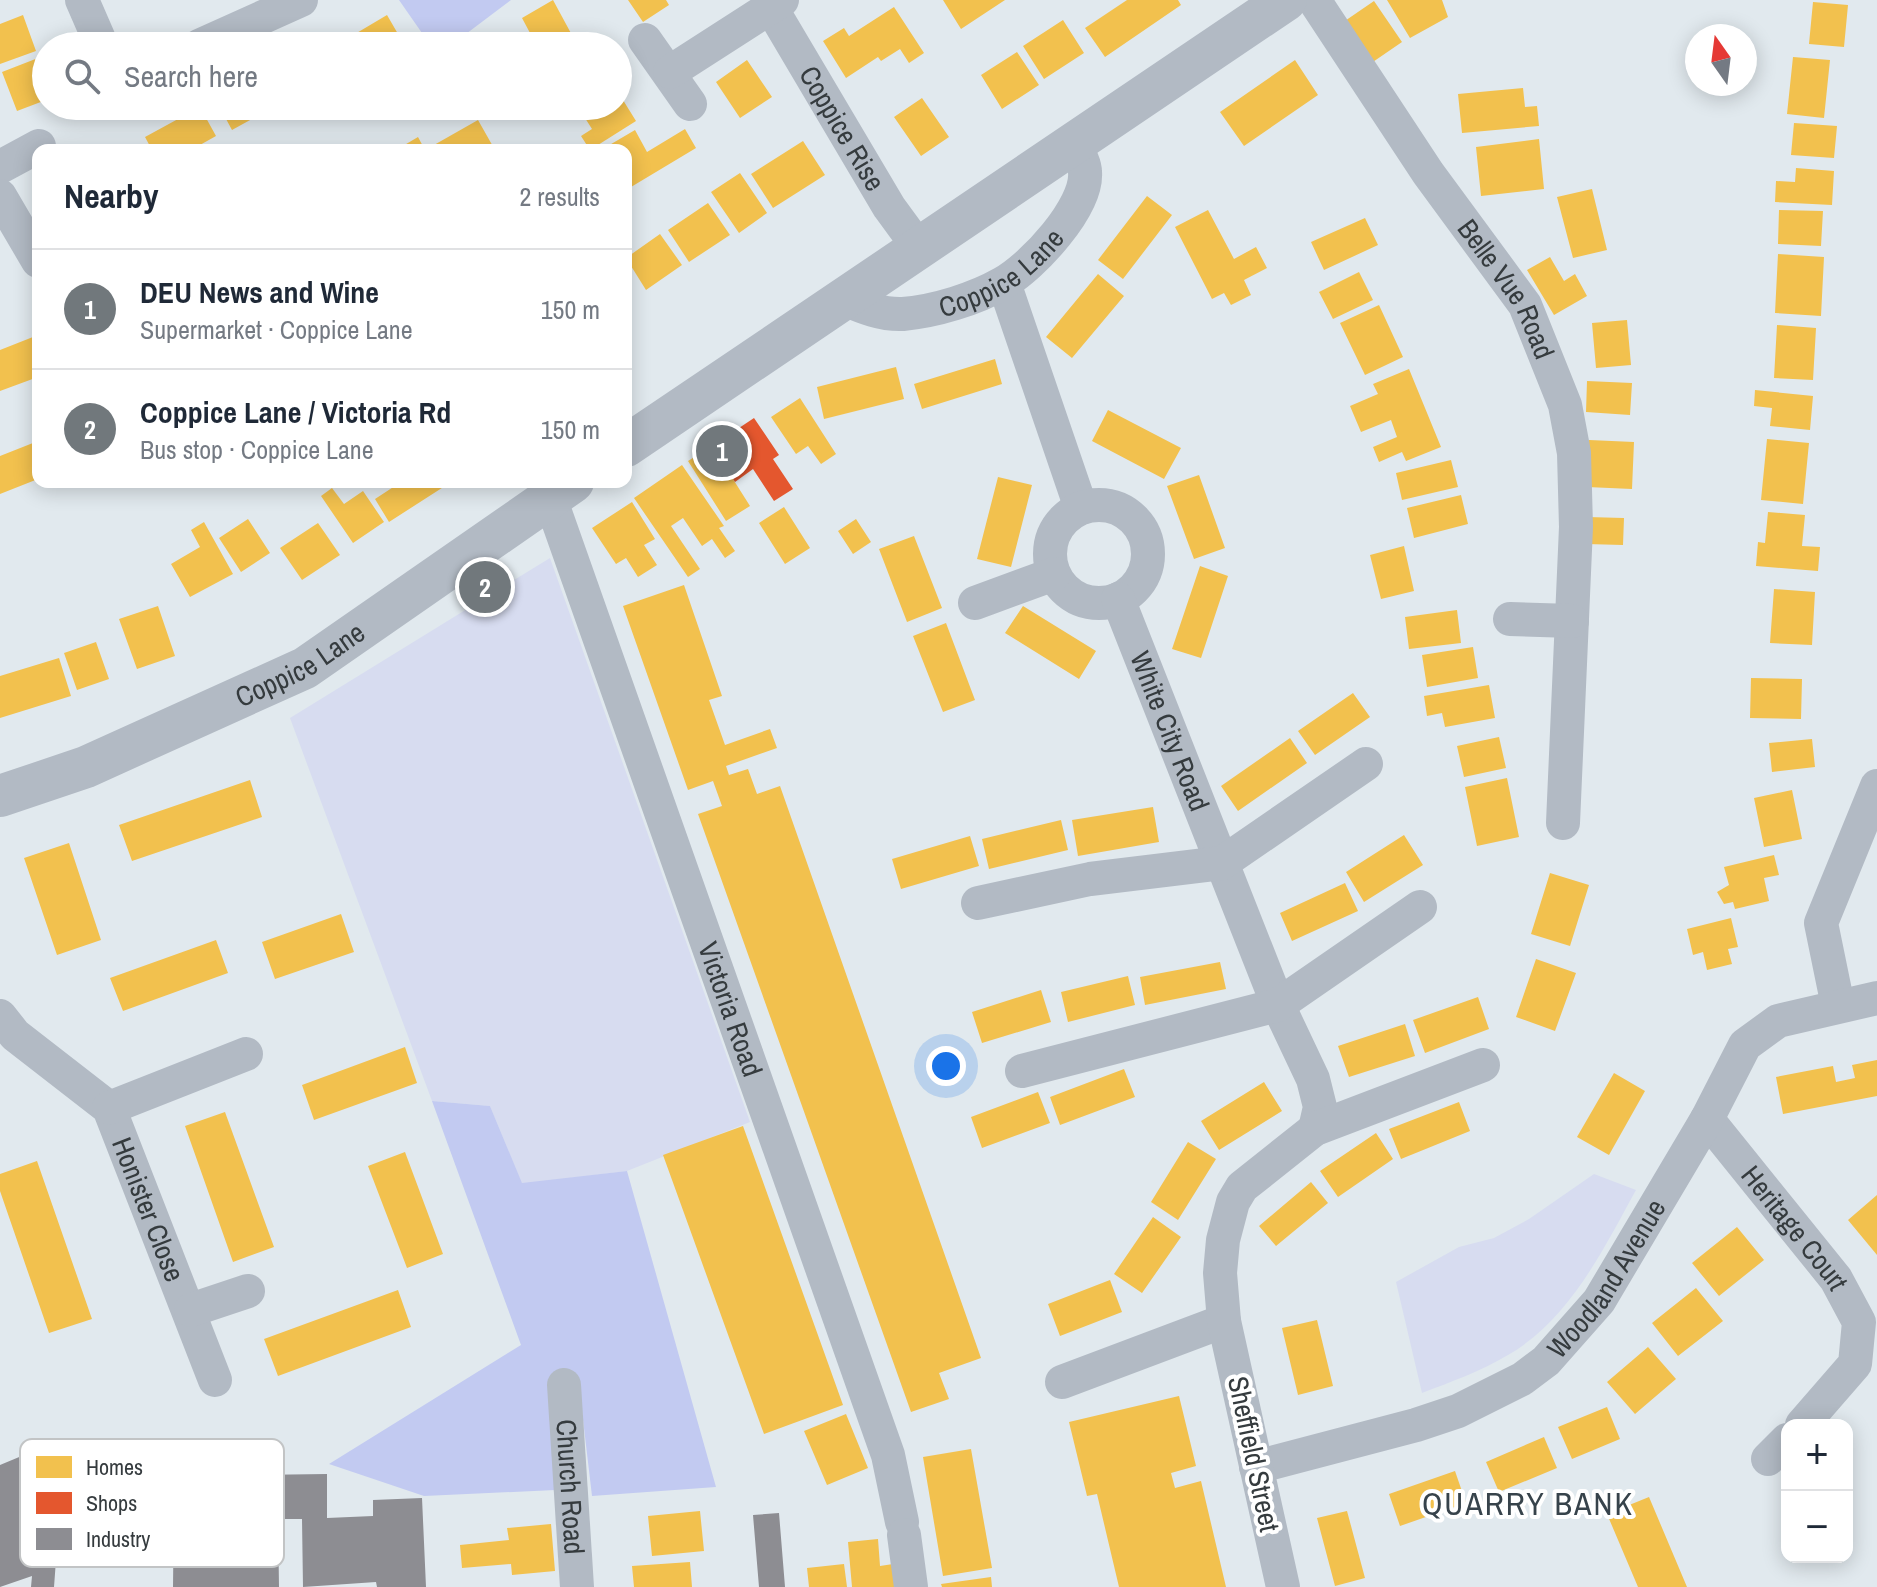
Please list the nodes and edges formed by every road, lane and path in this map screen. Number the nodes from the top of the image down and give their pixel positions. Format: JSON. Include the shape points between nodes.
{"nodes":[{"id":1,"x":82,"y":0,"type":"edge"},
{"id":2,"x":301,"y":0,"type":"edge"},
{"id":3,"x":1286,"y":0,"type":"edge"},
{"id":4,"x":1314,"y":0,"type":"edge"},
{"id":5,"x":776,"y":3,"type":"edge"},
{"id":6,"x":96,"y":32,"type":"edge"},
{"id":7,"x":230,"y":32,"type":"edge"},
{"id":8,"x":645,"y":40,"type":"dead end"},
{"id":9,"x":670,"y":72,"type":"junction"},
{"id":10,"x":690,"y":104,"type":"dead end"},
{"id":11,"x":1074,"y":144,"type":"junction"},
{"id":12,"x":32,"y":150,"type":"edge"},
{"id":13,"x":0,"y":167,"type":"edge"},
{"id":14,"x":0,"y":196,"type":"edge"},
{"id":15,"x":919,"y":248,"type":"junction"},
{"id":16,"x":32,"y":251,"type":"edge"},
{"id":17,"x":1004,"y":283,"type":"junction"},
{"id":18,"x":844,"y":299,"type":"junction"},
{"id":19,"x":632,"y":442,"type":"edge"},
{"id":20,"x":561,"y":490,"type":"edge"},
{"id":21,"x":1081,"y":508,"type":"junction"},
{"id":22,"x":1054,"y":574,"type":"junction"},
{"id":23,"x":1118,"y":599,"type":"junction"},
{"id":24,"x":975,"y":603,"type":"dead end"},
{"id":25,"x":1510,"y":619,"type":"dead end"},
{"id":26,"x":1572,"y":621,"type":"junction"},
{"id":27,"x":1366,"y":764,"type":"dead end"},
{"id":28,"x":1877,"y":786,"type":"edge"},
{"id":29,"x":0,"y":796,"type":"edge"},
{"id":30,"x":1563,"y":823,"type":"dead end"},
{"id":31,"x":1222,"y":863,"type":"junction"},
{"id":32,"x":978,"y":903,"type":"dead end"},
{"id":33,"x":1420,"y":907,"type":"dead end"},
{"id":34,"x":1877,"y":998,"type":"edge"},
{"id":35,"x":1278,"y":1005,"type":"junction"},
{"id":36,"x":1838,"y":1006,"type":"junction"},
{"id":37,"x":0,"y":1016,"type":"edge"},
{"id":38,"x":246,"y":1054,"type":"dead end"},
{"id":39,"x":1483,"y":1065,"type":"dead end"},
{"id":40,"x":1022,"y":1071,"type":"dead end"},
{"id":41,"x":109,"y":1108,"type":"junction"},
{"id":42,"x":1707,"y":1119,"type":"junction"},
{"id":43,"x":1315,"y":1129,"type":"junction"},
{"id":44,"x":248,"y":1291,"type":"dead end"},
{"id":45,"x":191,"y":1310,"type":"junction"},
{"id":46,"x":1224,"y":1321,"type":"junction"},
{"id":47,"x":215,"y":1380,"type":"dead end"},
{"id":48,"x":1062,"y":1382,"type":"dead end"},
{"id":49,"x":564,"y":1385,"type":"dead end"},
{"id":50,"x":1808,"y":1419,"type":"edge"},
{"id":51,"x":1256,"y":1467,"type":"junction"},
{"id":52,"x":577,"y":1587,"type":"edge"},
{"id":53,"x":911,"y":1587,"type":"edge"},
{"id":54,"x":1283,"y":1587,"type":"edge"}],
"edges":[{"from":1,"to":6,"type":"street"},
{"from":2,"to":7,"type":"street"},
{"from":3,"to":11,"type":"street","name":"Coppice Lane"},
{"from":4,"to":26,"type":"street","name":"Belle Vue Road","via":[[1428,173],[1525,305],[1550,361],[1574,453]]},
{"from":5,"to":9,"type":"street","name":"Coppice Rise"},
{"from":5,"to":15,"type":"street","name":"Coppice Rise","via":[[889,207]]},
{"from":8,"to":9,"type":"street"},
{"from":9,"to":10,"type":"street"},
{"from":11,"to":15,"type":"street","name":"Coppice Lane"},
{"from":11,"to":17,"type":"street","name":"Coppice Lane","via":[[1086,171],[1069,217]]},
{"from":12,"to":13,"type":"street"},
{"from":14,"to":16,"type":"street"},
{"from":15,"to":18,"type":"street","name":"Coppice Lane"},
{"from":17,"to":18,"type":"street","name":"Coppice Lane","via":[[946,306],[902,314],[877,312]]},
{"from":17,"to":21,"type":"street"},
{"from":18,"to":19,"type":"street","name":"Coppice Lane"},
{"from":20,"to":29,"type":"street","name":"Coppice Lane","via":[[305,668],[86,767]]},
{"from":20,"to":53,"type":"street","name":"Victoria Road","via":[[888,1455]]},
{"from":21,"to":22,"type":"street","via":[[1053,535],[1049,555]]},
{"from":21,"to":23,"type":"street","via":[[1103,504],[1124,511],[1140,526],[1148,546],[1147,568],[1136,587]]},
{"from":22,"to":23,"type":"street","via":[[1081,600]]},
{"from":22,"to":24,"type":"street"},
{"from":23,"to":31,"type":"street","name":"White City Road"},
{"from":25,"to":26,"type":"street"},
{"from":26,"to":30,"type":"street","name":"Belle Vue Road"},
{"from":27,"to":31,"type":"street"},
{"from":28,"to":36,"type":"street","via":[[1821,923]]},
{"from":31,"to":32,"type":"street","via":[[1090,879]]},
{"from":31,"to":35,"type":"street","name":"White City Road"},
{"from":33,"to":35,"type":"street"},
{"from":34,"to":36,"type":"street","name":"Woodland Avenue"},
{"from":35,"to":40,"type":"street"},
{"from":35,"to":43,"type":"street","name":"White City Road","via":[[1313,1079],[1320,1107]]},
{"from":36,"to":42,"type":"street","name":"Woodland Avenue","via":[[1778,1021],[1745,1045]]},
{"from":37,"to":41,"type":"street","name":"Honister Close","via":[[15,1035]]},
{"from":38,"to":41,"type":"street","name":"Honister Close"},
{"from":39,"to":43,"type":"street"},
{"from":41,"to":45,"type":"street","name":"Honister Close"},
{"from":42,"to":50,"type":"street","name":"Heritage Court","via":[[1836,1279],[1859,1322],[1855,1364]]},
{"from":42,"to":51,"type":"street","name":"Woodland Avenue","via":[[1599,1301],[1546,1361],[1458,1411]]},
{"from":43,"to":46,"type":"street","via":[[1242,1187],[1233,1202],[1220,1273]]},
{"from":44,"to":45,"type":"street","name":"Honister Close"},
{"from":45,"to":47,"type":"street","name":"Honister Close"},
{"from":46,"to":48,"type":"street"},
{"from":46,"to":51,"type":"street","name":"Sheffield Street"},
{"from":49,"to":52,"type":"street","name":"Church Road"},
{"from":51,"to":54,"type":"street","name":"Sheffield Street"}]}
